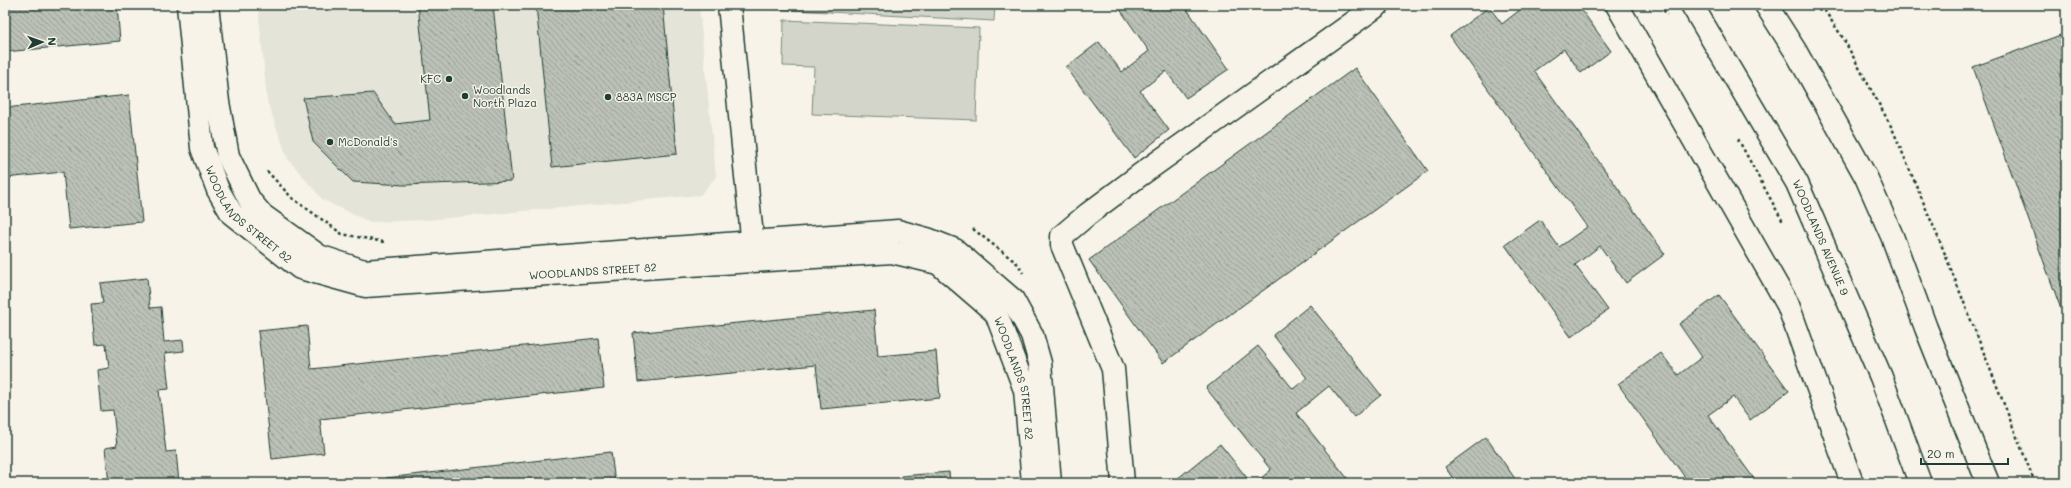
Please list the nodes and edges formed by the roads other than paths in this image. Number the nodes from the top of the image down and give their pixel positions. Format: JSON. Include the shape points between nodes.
{"nodes":[{"id":1,"x":188,"y":5,"type":"edge"},
{"id":2,"x":207,"y":5,"type":"edge"},
{"id":3,"x":729,"y":5,"type":"edge"},
{"id":4,"x":1378,"y":5,"type":"edge"},
{"id":5,"x":1617,"y":5,"type":"edge"},
{"id":6,"x":1692,"y":5,"type":"edge"},
{"id":7,"x":1766,"y":5,"type":"edge"},
{"id":8,"x":753,"y":251,"type":"junction"},
{"id":9,"x":602,"y":263,"type":"junction"},
{"id":10,"x":1033,"y":483,"type":"edge"},
{"id":11,"x":1050,"y":483,"type":"edge"},
{"id":12,"x":1123,"y":483,"type":"edge"},
{"id":13,"x":1852,"y":483,"type":"edge"},
{"id":14,"x":1920,"y":483,"type":"edge"},
{"id":15,"x":1988,"y":483,"type":"edge"}],
"edges":[{"from":1,"to":9,"type":"street","name":"WOODLANDS STREET 82","via":[[202,148],[218,190],[232,214],[300,268],[365,286]]},
{"from":2,"to":9,"type":"street","name":"WOODLANDS STREET 82","via":[[218,102],[228,156],[238,179],[250,201],[262,215],[320,256],[364,271]]},
{"from":3,"to":8,"type":"street"},
{"from":4,"to":12,"type":"street","via":[[1088,214],[1062,236],[1062,245],[1113,369]]},
{"from":5,"to":13,"type":"street","via":[[1788,305]]},
{"from":6,"to":14,"type":"street","name":"WOODLANDS AVENUE 9","via":[[1797,184],[1881,377]]},
{"from":7,"to":15,"type":"street","via":[[1796,52],[1866,177],[1892,236]]},
{"from":8,"to":9,"type":"street","name":"WOODLANDS STREET 82"},
{"from":8,"to":10,"type":"street","name":"WOODLANDS STREET 82","via":[[892,252],[938,263],[996,313],[1025,390]]},
{"from":8,"to":11,"type":"street","name":"WOODLANDS STREET 82","via":[[898,231],[927,238],[955,250],[1013,300],[1032,335],[1041,370]]}]}
